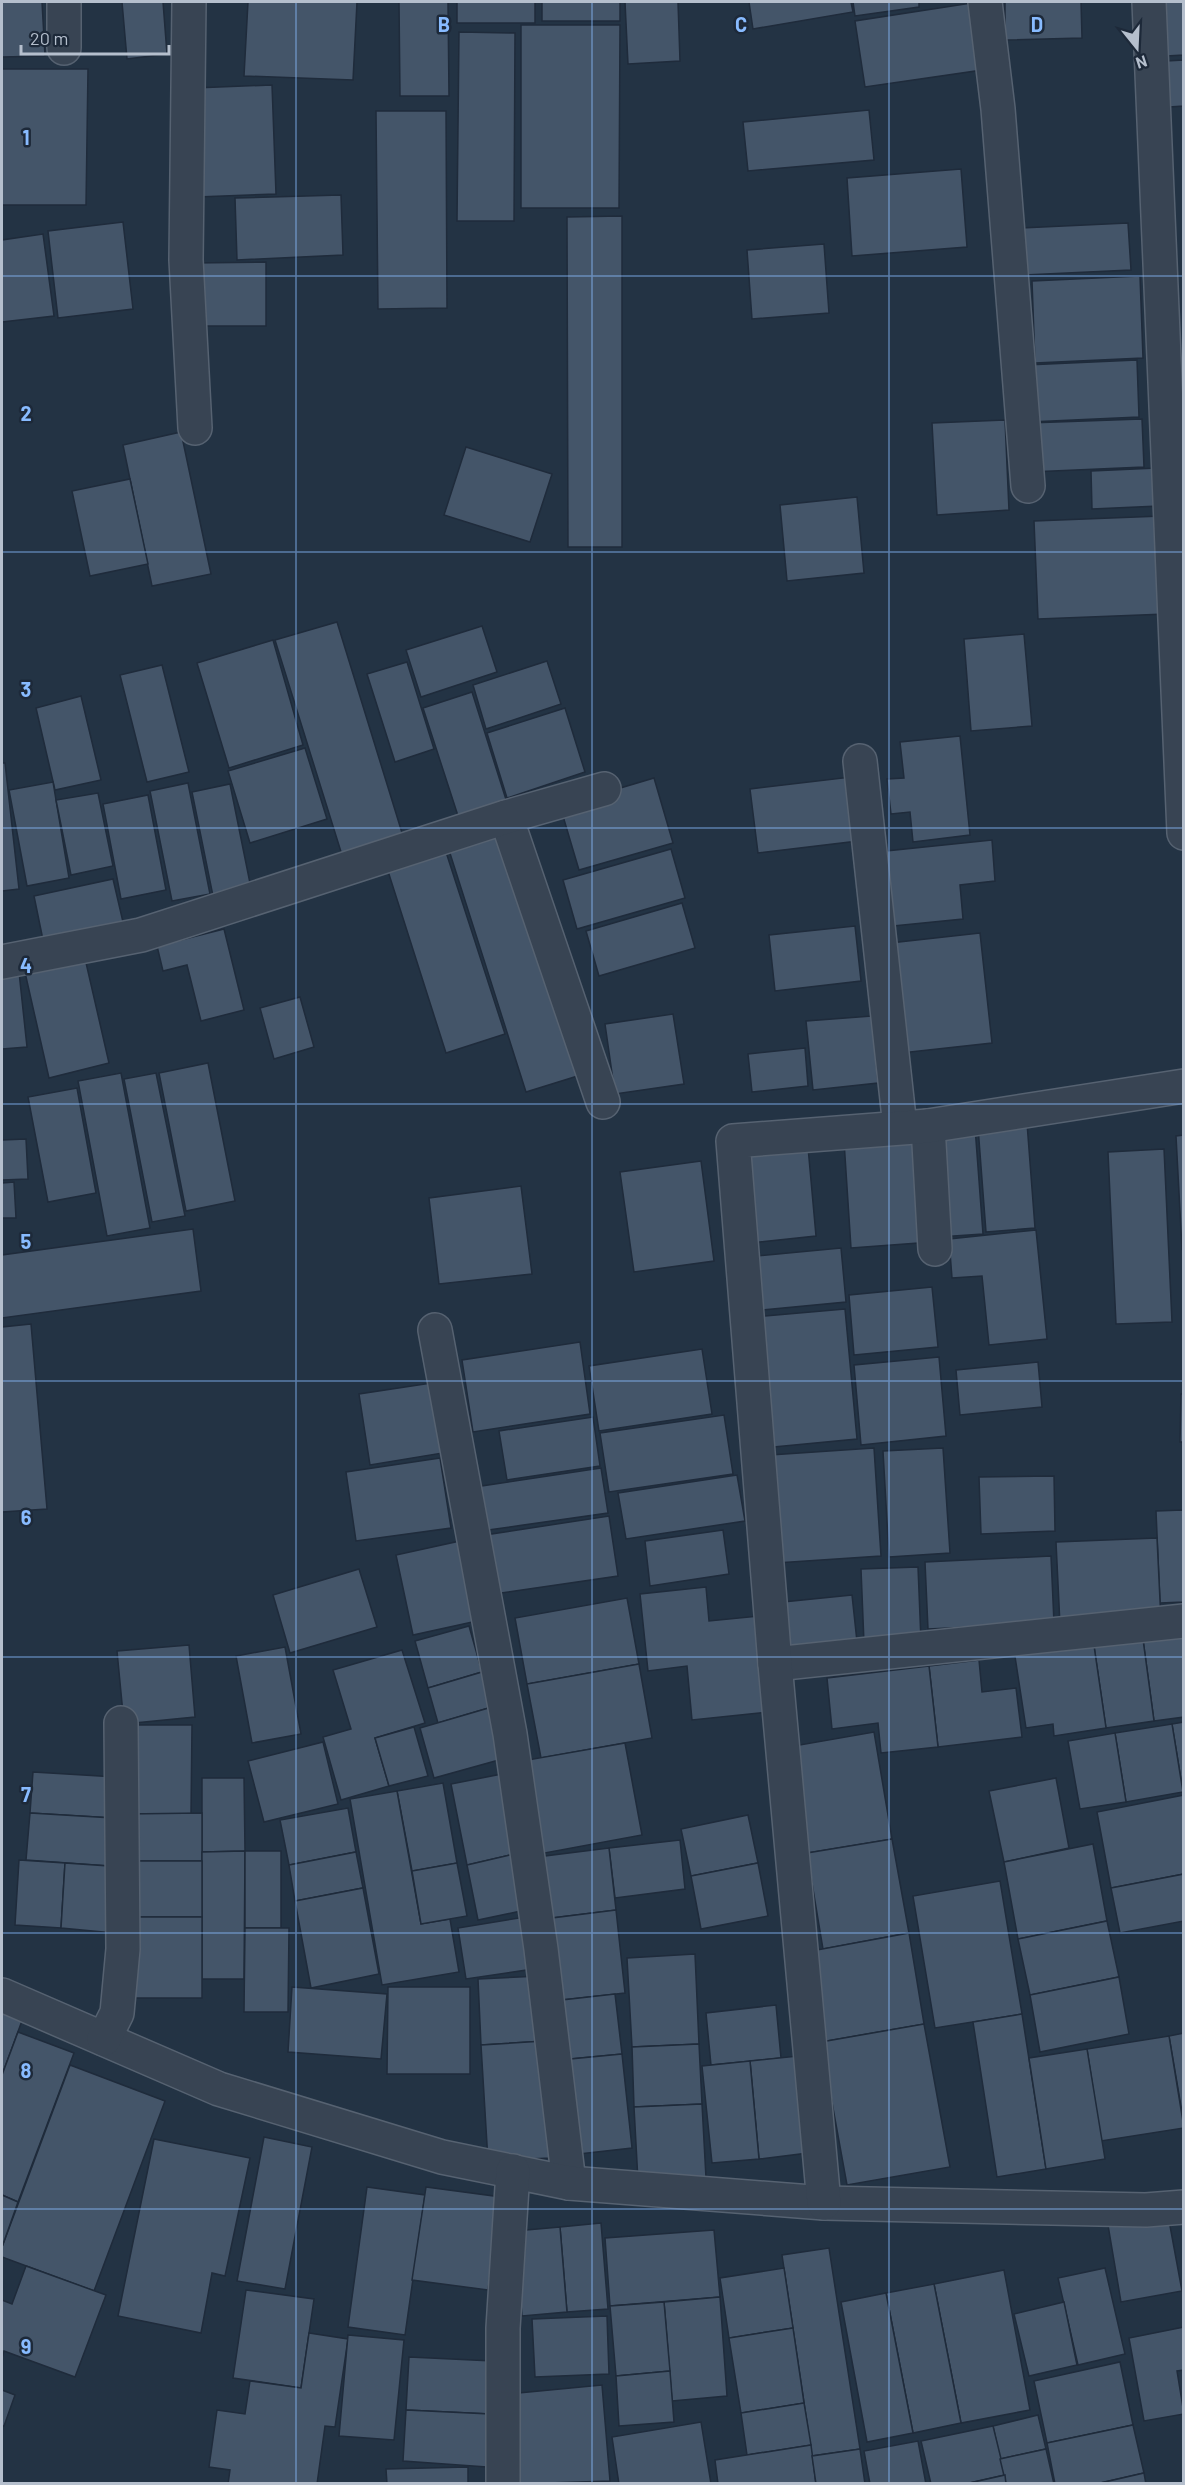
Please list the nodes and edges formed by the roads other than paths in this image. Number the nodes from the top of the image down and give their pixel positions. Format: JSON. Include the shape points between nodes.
{"nodes":[{"id":1,"x":64,"y":2,"type":"edge"},
{"id":2,"x":189,"y":2,"type":"edge"},
{"id":3,"x":985,"y":2,"type":"edge"},
{"id":4,"x":1149,"y":2,"type":"edge"},
{"id":5,"x":64,"y":48,"type":"dead end"},
{"id":6,"x":195,"y":428,"type":"dead end"},
{"id":7,"x":1028,"y":486,"type":"dead end"},
{"id":8,"x":860,"y":761,"type":"dead end"},
{"id":9,"x":604,"y":789,"type":"dead end"},
{"id":10,"x":506,"y":817,"type":"junction"},
{"id":11,"x":1184,"y":833,"type":"edge"},
{"id":12,"x":2,"y":962,"type":"edge"},
{"id":13,"x":1184,"y":1086,"type":"edge"},
{"id":14,"x":603,"y":1102,"type":"dead end"},
{"id":15,"x":914,"y":1126,"type":"junction"},
{"id":16,"x":934,"y":1249,"type":"dead end"},
{"id":17,"x":435,"y":1330,"type":"dead end"},
{"id":18,"x":1184,"y":1621,"type":"edge"},
{"id":19,"x":775,"y":1664,"type":"junction"},
{"id":20,"x":121,"y":1723,"type":"dead end"},
{"id":21,"x":2,"y":1995,"type":"edge"},
{"id":22,"x":104,"y":2039,"type":"junction"},
{"id":23,"x":513,"y":2171,"type":"junction"},
{"id":24,"x":569,"y":2183,"type":"junction"},
{"id":25,"x":824,"y":2203,"type":"junction"},
{"id":26,"x":1184,"y":2207,"type":"edge"},
{"id":27,"x":503,"y":2484,"type":"edge"}],
"edges":[{"from":1,"to":5,"type":"street"},
{"from":2,"to":6,"type":"street","via":[[186,261]]},
{"from":3,"to":7,"type":"street","via":[[998,109]]},
{"from":4,"to":11,"type":"street"},
{"from":8,"to":15,"type":"street"},
{"from":9,"to":10,"type":"street"},
{"from":10,"to":12,"type":"street","via":[[141,935]]},
{"from":10,"to":14,"type":"street"},
{"from":13,"to":15,"type":"street"},
{"from":15,"to":16,"type":"street"},
{"from":15,"to":19,"type":"street","via":[[733,1141]]},
{"from":17,"to":24,"type":"street","via":[[510,1734]]},
{"from":18,"to":19,"type":"street"},
{"from":19,"to":25,"type":"street"},
{"from":20,"to":22,"type":"street","via":[[123,1949],[117,2013]]},
{"from":21,"to":22,"type":"street"},
{"from":22,"to":23,"type":"street","via":[[219,2089],[442,2157]]},
{"from":23,"to":24,"type":"street"},
{"from":23,"to":27,"type":"street","via":[[503,2328]]},
{"from":24,"to":25,"type":"street"},
{"from":25,"to":26,"type":"street","via":[[1146,2210]]}]}
